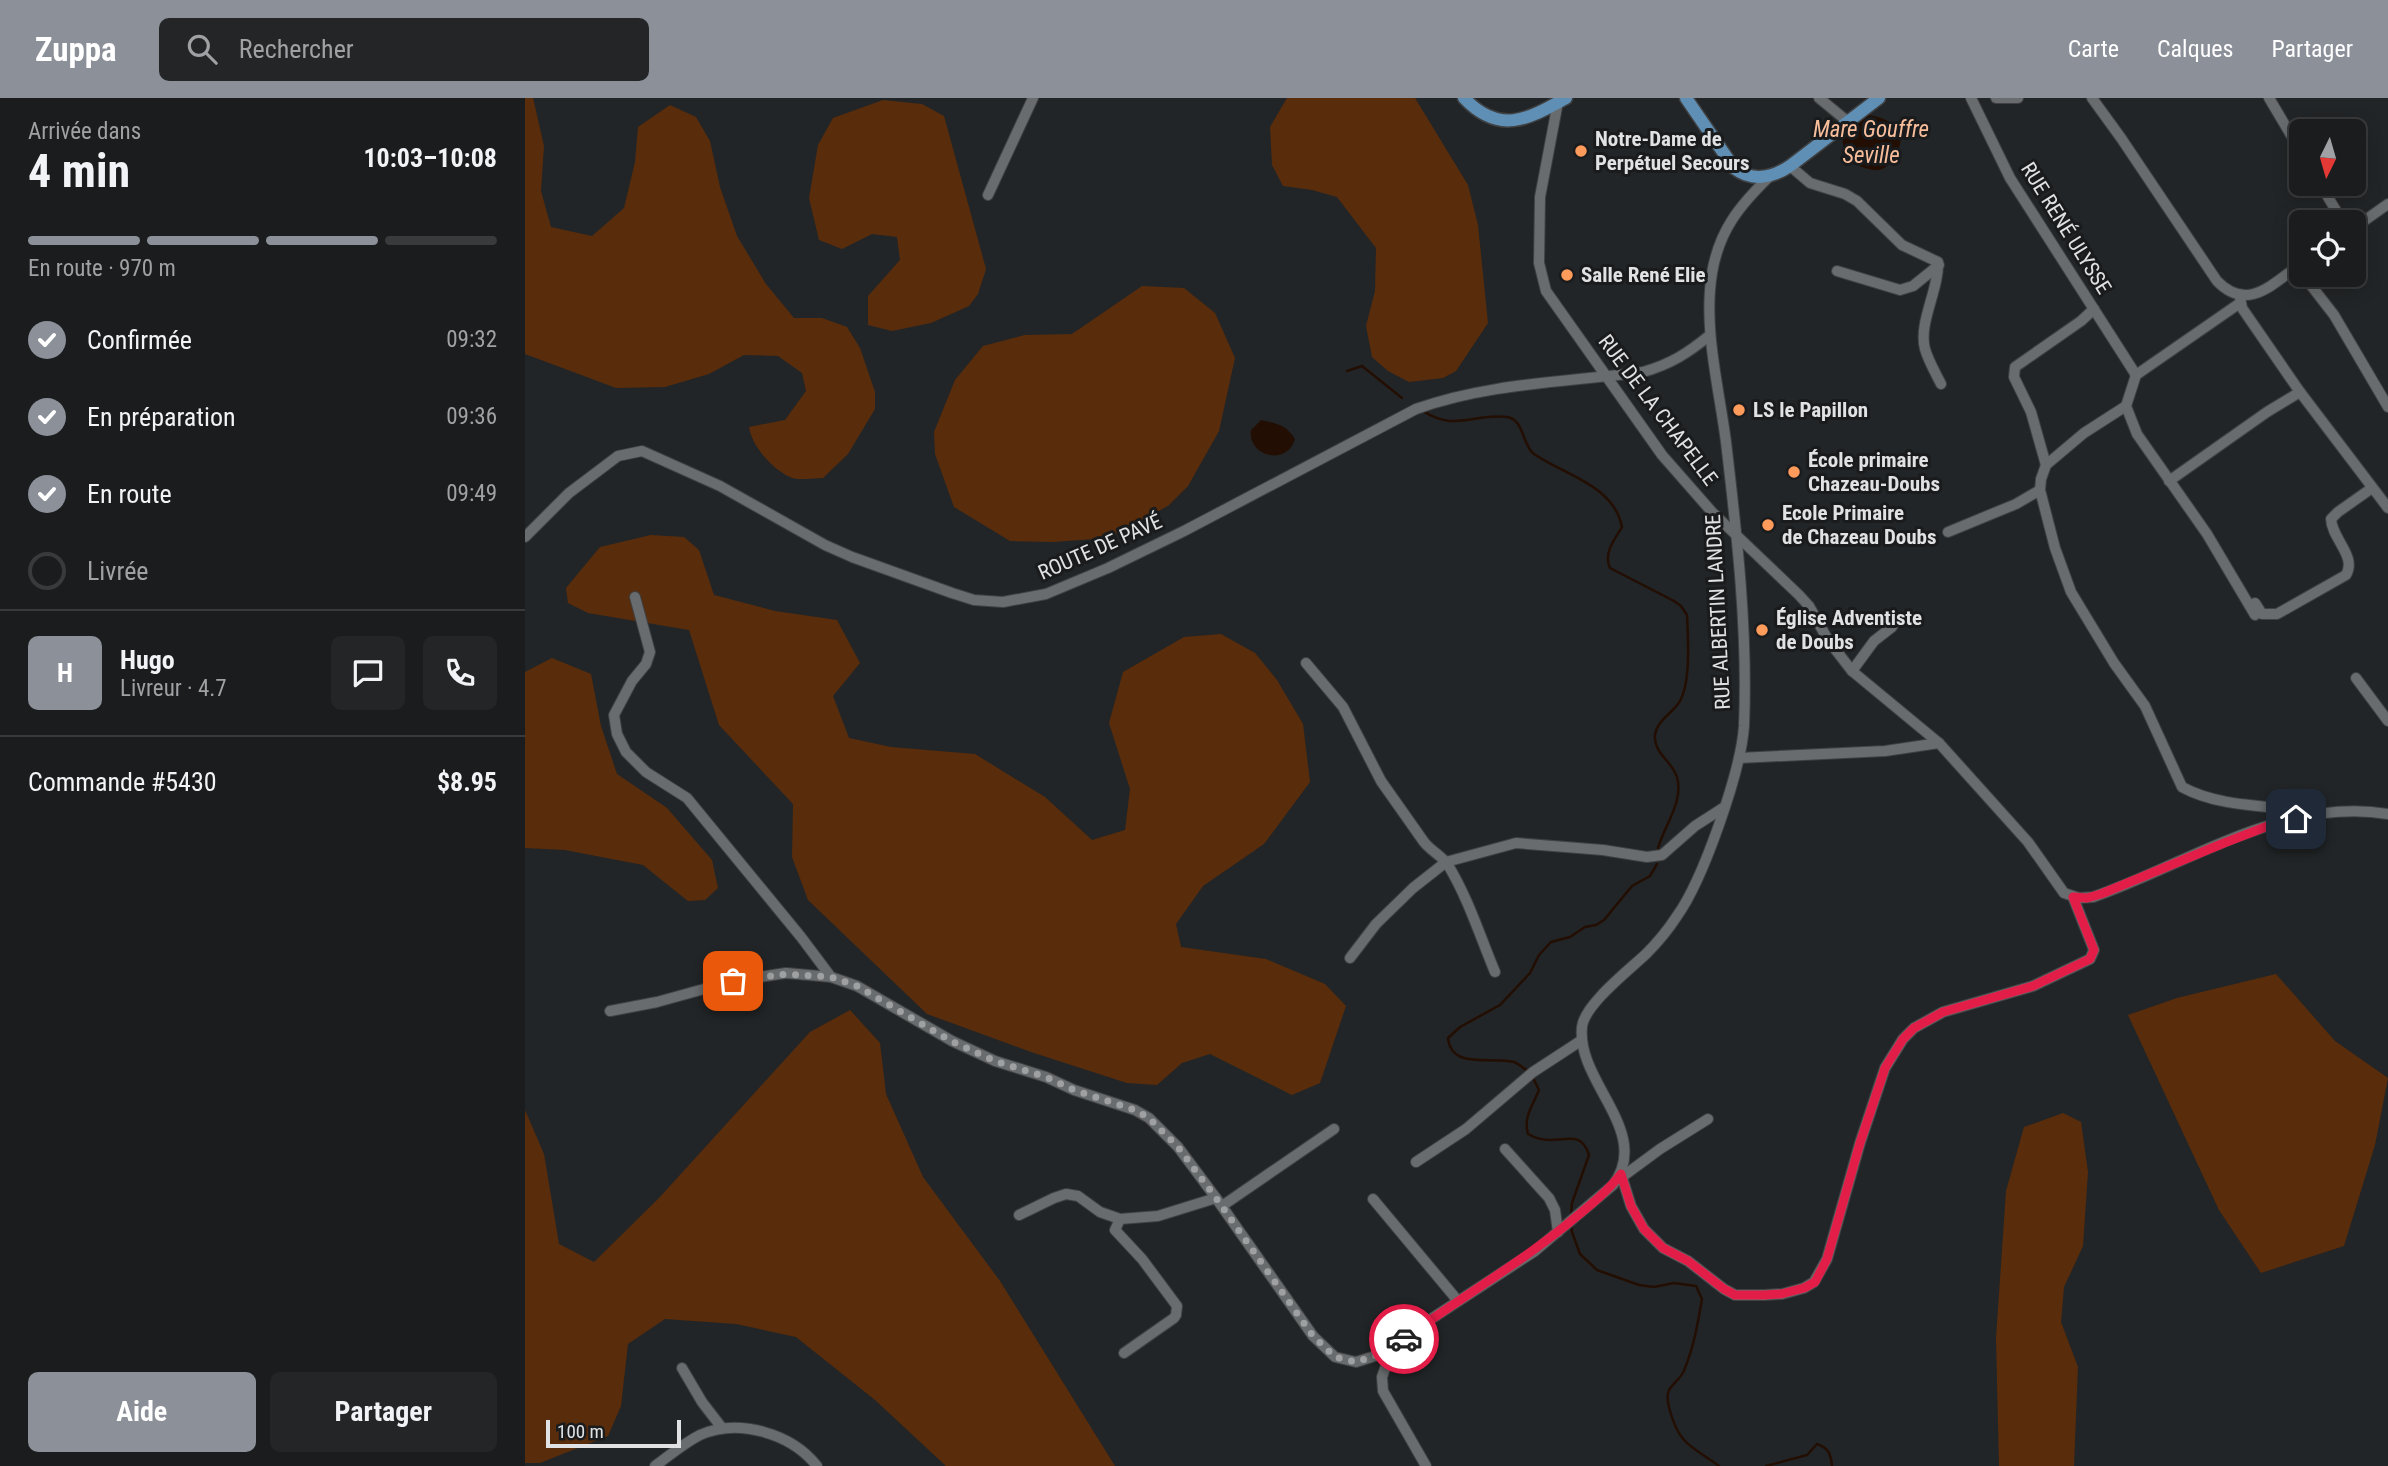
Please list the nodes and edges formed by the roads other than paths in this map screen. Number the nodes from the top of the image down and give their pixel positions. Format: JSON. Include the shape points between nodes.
{"nodes":[{"id":1,"x":1033,"y":98,"type":"edge"},
{"id":2,"x":1464,"y":98,"type":"edge"},
{"id":3,"x":1686,"y":98,"type":"edge"},
{"id":4,"x":1819,"y":98,"type":"edge"},
{"id":5,"x":1879,"y":98,"type":"edge"},
{"id":6,"x":1971,"y":98,"type":"edge"},
{"id":7,"x":1996,"y":98,"type":"edge"},
{"id":8,"x":2018,"y":98,"type":"edge"},
{"id":9,"x":2092,"y":98,"type":"edge"},
{"id":10,"x":2269,"y":98,"type":"edge"},
{"id":11,"x":1562,"y":100,"type":"edge"},
{"id":12,"x":1847,"y":121,"type":"junction"},
{"id":13,"x":2289,"y":132,"type":"edge"},
{"id":14,"x":1790,"y":166,"type":"junction"},
{"id":15,"x":1769,"y":177,"type":"junction"},
{"id":16,"x":988,"y":195,"type":"dead end"},
{"id":17,"x":2388,"y":204,"type":"edge"},
{"id":18,"x":2366,"y":220,"type":"edge"},
{"id":19,"x":1938,"y":265,"type":"junction"},
{"id":20,"x":1836,"y":271,"type":"dead end"},
{"id":21,"x":2289,"y":276,"type":"edge"},
{"id":22,"x":2314,"y":287,"type":"edge"},
{"id":23,"x":2240,"y":300,"type":"junction"},
{"id":24,"x":2094,"y":309,"type":"junction"},
{"id":25,"x":1710,"y":335,"type":"junction"},
{"id":26,"x":2136,"y":375,"type":"junction"},
{"id":27,"x":1609,"y":377,"type":"junction"},
{"id":28,"x":1941,"y":384,"type":"dead end"},
{"id":29,"x":2300,"y":392,"type":"junction"},
{"id":30,"x":2126,"y":406,"type":"junction"},
{"id":31,"x":2388,"y":407,"type":"edge"},
{"id":32,"x":2046,"y":465,"type":"junction"},
{"id":33,"x":2169,"y":481,"type":"junction"},
{"id":34,"x":2372,"y":488,"type":"junction"},
{"id":35,"x":2040,"y":491,"type":"junction"},
{"id":36,"x":2388,"y":508,"type":"edge"},
{"id":37,"x":1735,"y":532,"type":"junction"},
{"id":38,"x":1948,"y":532,"type":"dead end"},
{"id":39,"x":525,"y":537,"type":"edge"},
{"id":40,"x":2237,"y":574,"type":"dead end"},
{"id":41,"x":635,"y":597,"type":"dead end"},
{"id":42,"x":2255,"y":615,"type":"dead end"},
{"id":43,"x":1898,"y":617,"type":"dead end"},
{"id":44,"x":1306,"y":663,"type":"dead end"},
{"id":45,"x":1852,"y":671,"type":"junction"},
{"id":46,"x":2356,"y":678,"type":"dead end"},
{"id":47,"x":2388,"y":720,"type":"edge"},
{"id":48,"x":1939,"y":743,"type":"junction"},
{"id":49,"x":1739,"y":758,"type":"junction"},
{"id":50,"x":1724,"y":808,"type":"junction"},
{"id":51,"x":2319,"y":814,"type":"junction"},
{"id":52,"x":2388,"y":814,"type":"edge"},
{"id":53,"x":1446,"y":862,"type":"junction"},
{"id":54,"x":2073,"y":897,"type":"junction"},
{"id":55,"x":1350,"y":958,"type":"dead end"},
{"id":56,"x":1495,"y":972,"type":"dead end"},
{"id":57,"x":831,"y":977,"type":"junction"},
{"id":58,"x":610,"y":1011,"type":"dead end"},
{"id":59,"x":1582,"y":1040,"type":"junction"},
{"id":60,"x":1708,"y":1119,"type":"dead end"},
{"id":61,"x":1334,"y":1129,"type":"dead end"},
{"id":62,"x":1505,"y":1149,"type":"dead end"},
{"id":63,"x":1416,"y":1162,"type":"dead end"},
{"id":64,"x":1622,"y":1175,"type":"junction"},
{"id":65,"x":1373,"y":1199,"type":"dead end"},
{"id":66,"x":1219,"y":1202,"type":"junction"},
{"id":67,"x":1019,"y":1215,"type":"dead end"},
{"id":68,"x":1120,"y":1219,"type":"junction"},
{"id":69,"x":1561,"y":1229,"type":"junction"},
{"id":70,"x":1458,"y":1301,"type":"junction"},
{"id":71,"x":1391,"y":1351,"type":"junction"},
{"id":72,"x":1124,"y":1353,"type":"dead end"},
{"id":73,"x":682,"y":1368,"type":"dead end"},
{"id":74,"x":722,"y":1428,"type":"junction"},
{"id":75,"x":655,"y":1466,"type":"edge"},
{"id":76,"x":817,"y":1466,"type":"edge"},
{"id":77,"x":1426,"y":1466,"type":"edge"}],
"edges":[{"from":1,"to":16,"type":"street"},
{"from":2,"to":11,"type":"main road","via":[[1484,115],[1506,121],[1524,119]]},
{"from":3,"to":15,"type":"main road","via":[[1734,168],[1750,176]]},
{"from":4,"to":12,"type":"street"},
{"from":5,"to":12,"type":"main road"},
{"from":6,"to":24,"type":"street","name":"RUE RENÉ ULYSSE","via":[[2010,178]]},
{"from":7,"to":8,"type":"street"},
{"from":9,"to":23,"type":"street","via":[[2217,281]]},
{"from":10,"to":13,"type":"street"},
{"from":11,"to":27,"type":"street","name":"RUE DE LA CHAPELLE","via":[[1540,197],[1539,263],[1546,290]]},
{"from":12,"to":14,"type":"main road"},
{"from":14,"to":15,"type":"main road"},
{"from":14,"to":19,"type":"street","via":[[1810,183],[1857,201],[1902,245],[1934,258]]},
{"from":15,"to":25,"type":"street","name":"RUE ALBERTIN LANDRE","via":[[1726,227],[1712,274]]},
{"from":17,"to":18,"type":"street"},
{"from":19,"to":20,"type":"street","via":[[1913,286],[1900,290]]},
{"from":19,"to":28,"type":"street","via":[[1924,344]]},
{"from":21,"to":23,"type":"street"},
{"from":22,"to":31,"type":"street"},
{"from":23,"to":26,"type":"street"},
{"from":23,"to":29,"type":"street"},
{"from":24,"to":26,"type":"street","name":"RUE RENÉ ULYSSE"},
{"from":24,"to":32,"type":"street","via":[[2015,367],[2014,377],[2031,412]]},
{"from":25,"to":27,"type":"street","name":"ROUTE DE PAVÉ","via":[[1667,365]]},
{"from":25,"to":37,"type":"street","name":"RUE ALBERTIN LANDRE"},
{"from":26,"to":30,"type":"street"},
{"from":27,"to":37,"type":"street","name":"RUE DE LA CHAPELLE","via":[[1682,479]]},
{"from":27,"to":39,"type":"street","name":"ROUTE DE PAVÉ","via":[[1483,392],[1416,409],[1173,537],[1046,594],[1021,600],[974,600],[852,557],[720,486],[642,451],[618,456],[569,493]]},
{"from":29,"to":33,"type":"street"},
{"from":29,"to":34,"type":"street"},
{"from":30,"to":32,"type":"street"},
{"from":30,"to":33,"type":"street","via":[[2137,434]]},
{"from":32,"to":35,"type":"street"},
{"from":33,"to":42,"type":"street"},
{"from":34,"to":36,"type":"street"},
{"from":34,"to":40,"type":"street","via":[[2331,519],[2350,563],[2349,572],[2340,579],[2272,615],[2262,614]]},
{"from":35,"to":38,"type":"street"},
{"from":35,"to":51,"type":"street","via":[[2071,592],[2145,706],[2179,785],[2203,796]]},
{"from":37,"to":45,"type":"street","name":"RUE DE LA CHAPELLE","via":[[1809,606]]},
{"from":37,"to":49,"type":"street","name":"RUE ALBERTIN LANDRE","via":[[1743,639],[1744,728]]},
{"from":41,"to":57,"type":"street","via":[[650,652],[614,715],[626,752],[646,772],[687,798]]},
{"from":43,"to":45,"type":"street"},
{"from":44,"to":53,"type":"street","via":[[1343,707],[1381,781],[1408,820],[1432,852]]},
{"from":45,"to":48,"type":"street","name":"RUE DE LA CHAPELLE"},
{"from":46,"to":47,"type":"street"},
{"from":48,"to":49,"type":"street","via":[[1885,751]]},
{"from":48,"to":54,"type":"street","name":"RUE DE LA CHAPELLE","via":[[2028,842],[2064,893]]},
{"from":49,"to":50,"type":"street","name":"RUE ALBERTIN LANDRE"},
{"from":50,"to":53,"type":"street","via":[[1695,826],[1662,856],[1516,843]]},
{"from":50,"to":59,"type":"street","name":"RUE ALBERTIN LANDRE","via":[[1685,905],[1646,954],[1587,1014]]},
{"from":51,"to":52,"type":"street","via":[[2347,810]]},
{"from":51,"to":54,"type":"street","via":[[2273,824],[2093,897]]},
{"from":53,"to":55,"type":"street","via":[[1376,924]]},
{"from":53,"to":56,"type":"street"},
{"from":54,"to":64,"type":"street","via":[[2094,950],[2090,959],[2033,986],[1943,1012],[1914,1028],[1895,1048],[1860,1143],[1827,1259],[1815,1282],[1781,1294],[1735,1295],[1724,1289],[1663,1248],[1644,1229]]},
{"from":57,"to":58,"type":"street","via":[[786,974],[733,981]]},
{"from":57,"to":66,"type":"street","via":[[857,986],[995,1061],[1149,1118],[1178,1147]]},
{"from":59,"to":63,"type":"street"},
{"from":59,"to":64,"type":"street","via":[[1584,1055],[1620,1124]]},
{"from":60,"to":64,"type":"street"},
{"from":61,"to":66,"type":"street"},
{"from":62,"to":69,"type":"street","via":[[1549,1198]]},
{"from":64,"to":69,"type":"street"},
{"from":65,"to":70,"type":"street"},
{"from":66,"to":68,"type":"street"},
{"from":66,"to":71,"type":"street","via":[[1313,1336],[1335,1357],[1356,1362]]},
{"from":67,"to":68,"type":"street","via":[[1070,1194]]},
{"from":68,"to":72,"type":"street","via":[[1115,1230],[1177,1306],[1174,1318]]},
{"from":69,"to":70,"type":"street"},
{"from":70,"to":71,"type":"street"},
{"from":71,"to":77,"type":"street","via":[[1382,1377],[1383,1391]]},
{"from":73,"to":74,"type":"street"},
{"from":74,"to":75,"type":"street","via":[[698,1436]]},
{"from":74,"to":76,"type":"street","via":[[752,1429],[778,1438],[807,1453]]}]}
